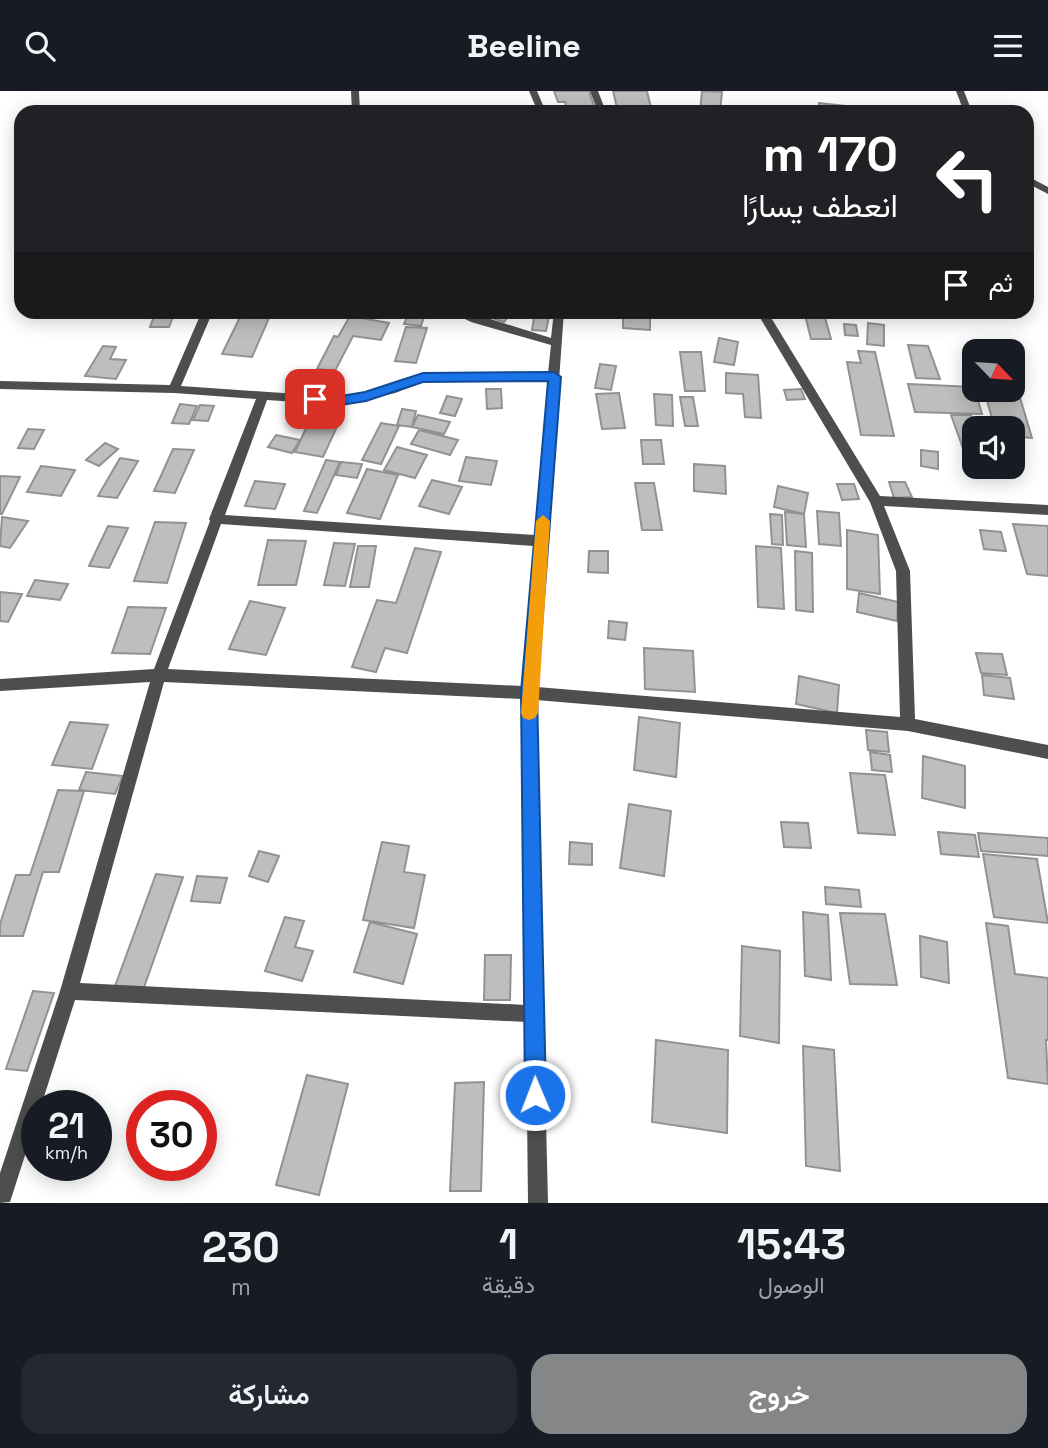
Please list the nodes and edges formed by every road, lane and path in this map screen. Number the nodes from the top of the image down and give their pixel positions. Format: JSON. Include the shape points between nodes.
{"nodes":[{"id":1,"x":205,"y":319,"type":"edge"},
{"id":2,"x":471,"y":319,"type":"edge"},
{"id":3,"x":558,"y":319,"type":"edge"},
{"id":4,"x":766,"y":319,"type":"edge"},
{"id":5,"x":557,"y":343,"type":"junction"},
{"id":6,"x":554,"y":377,"type":"junction"},
{"id":7,"x":0,"y":385,"type":"edge"},
{"id":8,"x":174,"y":389,"type":"junction"},
{"id":9,"x":263,"y":395,"type":"junction"},
{"id":10,"x":876,"y":501,"type":"junction"},
{"id":11,"x":1048,"y":510,"type":"edge"},
{"id":12,"x":215,"y":519,"type":"junction"},
{"id":13,"x":542,"y":541,"type":"junction"},
{"id":14,"x":159,"y":675,"type":"junction"},
{"id":15,"x":0,"y":685,"type":"edge"},
{"id":16,"x":529,"y":692,"type":"junction"},
{"id":17,"x":908,"y":724,"type":"junction"},
{"id":18,"x":1048,"y":752,"type":"edge"},
{"id":19,"x":69,"y":991,"type":"junction"},
{"id":20,"x":533,"y":1014,"type":"junction"},
{"id":21,"x":0,"y":1202,"type":"edge"},
{"id":22,"x":538,"y":1203,"type":"edge"}],
"edges":[{"from":1,"to":8,"type":"street"},
{"from":2,"to":5,"type":"street"},
{"from":3,"to":5,"type":"street"},
{"from":4,"to":10,"type":"street"},
{"from":5,"to":6,"type":"street"},
{"from":6,"to":9,"type":"street","via":[[423,378],[341,401]]},
{"from":6,"to":13,"type":"street"},
{"from":7,"to":8,"type":"street"},
{"from":8,"to":9,"type":"street"},
{"from":9,"to":12,"type":"street"},
{"from":10,"to":11,"type":"street"},
{"from":10,"to":17,"type":"street","via":[[902,571]]},
{"from":12,"to":13,"type":"street"},
{"from":12,"to":14,"type":"street"},
{"from":13,"to":16,"type":"street"},
{"from":14,"to":15,"type":"street"},
{"from":14,"to":16,"type":"street"},
{"from":14,"to":19,"type":"street"},
{"from":16,"to":17,"type":"street"},
{"from":16,"to":20,"type":"street"},
{"from":17,"to":18,"type":"street"},
{"from":19,"to":20,"type":"street"},
{"from":19,"to":21,"type":"street"},
{"from":20,"to":22,"type":"street"}]}
